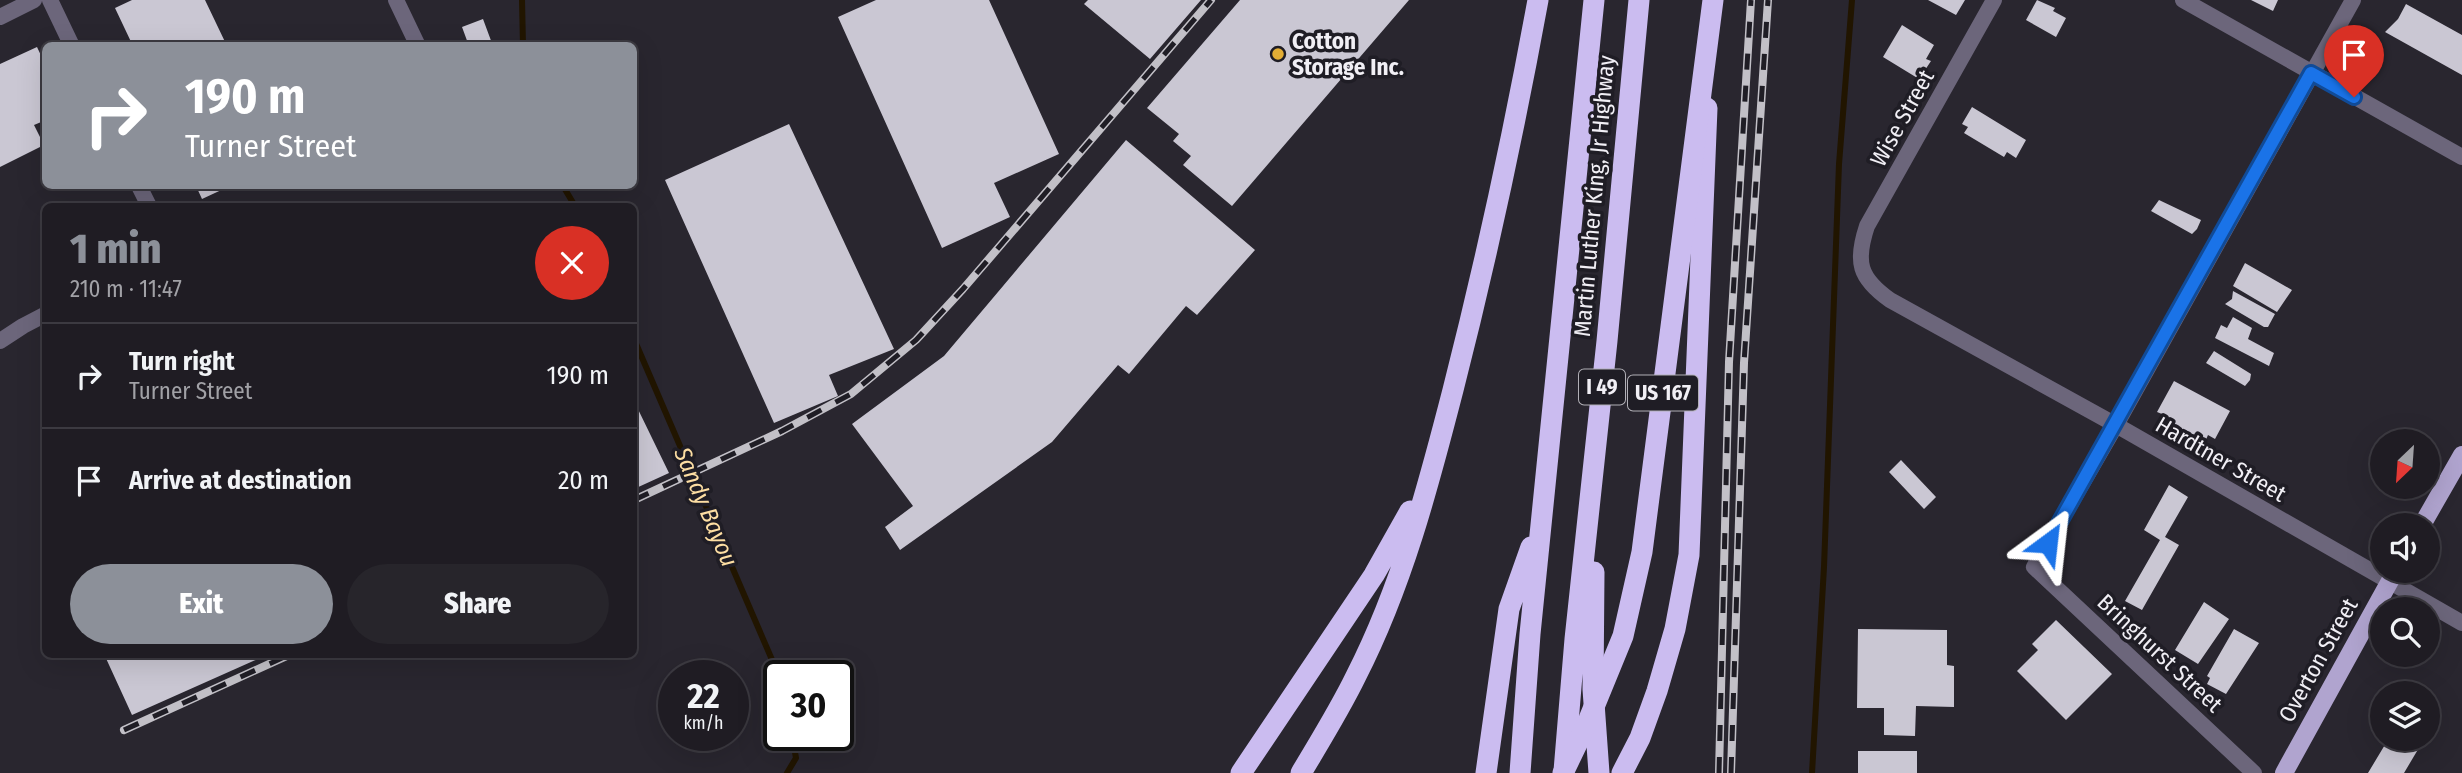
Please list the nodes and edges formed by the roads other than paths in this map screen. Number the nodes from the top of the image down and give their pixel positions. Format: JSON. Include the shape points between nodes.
{"nodes":[{"id":1,"x":34,"y":0,"type":"edge"},
{"id":2,"x":50,"y":0,"type":"edge"},
{"id":3,"x":396,"y":0,"type":"edge"},
{"id":4,"x":1538,"y":0,"type":"edge"},
{"id":5,"x":1594,"y":0,"type":"edge"},
{"id":6,"x":1639,"y":0,"type":"edge"},
{"id":7,"x":1713,"y":0,"type":"edge"},
{"id":8,"x":1994,"y":0,"type":"edge"},
{"id":9,"x":2183,"y":0,"type":"edge"},
{"id":10,"x":2353,"y":0,"type":"edge"},
{"id":11,"x":0,"y":17,"type":"edge"},
{"id":12,"x":1710,"y":35,"type":"junction"},
{"id":13,"x":70,"y":42,"type":"edge"},
{"id":14,"x":416,"y":42,"type":"edge"},
{"id":15,"x":2311,"y":73,"type":"junction"},
{"id":16,"x":2462,"y":158,"type":"edge"},
{"id":17,"x":1859,"y":262,"type":"joint"},
{"id":18,"x":42,"y":316,"type":"edge"},
{"id":19,"x":0,"y":341,"type":"edge"},
{"id":20,"x":2116,"y":425,"type":"junction"},
{"id":21,"x":2462,"y":455,"type":"edge"},
{"id":22,"x":1594,"y":459,"type":"junction"},
{"id":23,"x":1434,"y":466,"type":"junction"},
{"id":24,"x":1544,"y":509,"type":"junction"},
{"id":25,"x":2429,"y":513,"type":"edge"},
{"id":26,"x":2370,"y":563,"type":"edge"},
{"id":27,"x":2389,"y":583,"type":"edge"},
{"id":28,"x":2404,"y":583,"type":"edge"},
{"id":29,"x":2462,"y":623,"type":"edge"},
{"id":30,"x":1241,"y":773,"type":"edge"},
{"id":31,"x":1301,"y":773,"type":"edge"},
{"id":32,"x":1486,"y":773,"type":"edge"},
{"id":33,"x":1520,"y":773,"type":"edge"},
{"id":34,"x":1563,"y":773,"type":"edge"},
{"id":35,"x":1599,"y":773,"type":"edge"},
{"id":36,"x":1622,"y":773,"type":"edge"},
{"id":37,"x":2254,"y":773,"type":"edge"},
{"id":38,"x":2284,"y":773,"type":"edge"}],
"edges":[{"from":1,"to":11,"type":"street"},
{"from":2,"to":13,"type":"street"},
{"from":3,"to":14,"type":"street"},
{"from":4,"to":23,"type":"highway","via":[[1491,235]]},
{"from":5,"to":24,"type":"highway","name":"Martin Luther King, Jr Highway","number":"I 49"},
{"from":6,"to":22,"type":"highway","name":"Martin Luther King, Jr Highway","number":"I 49"},
{"from":7,"to":12,"type":"highway","number":"US 167","bridge":true},
{"from":8,"to":17,"type":"street","name":"Wise Street","via":[[1867,226]]},
{"from":9,"to":15,"type":"street"},
{"from":10,"to":15,"type":"street"},
{"from":12,"to":34,"type":"highway","number":"US 167","bridge":true,"via":[[1642,551],[1623,636]]},
{"from":12,"to":36,"type":"highway","bridge":true,"via":[[1689,555],[1657,691]]},
{"from":15,"to":16,"type":"street"},
{"from":15,"to":20,"type":"street"},
{"from":17,"to":20,"type":"street","name":"Hardtner Street","via":[[1866,278],[1890,300]]},
{"from":18,"to":19,"type":"street"},
{"from":20,"to":26,"type":"street","name":"Hardtner Street"},
{"from":20,"to":37,"type":"street","name":"Bringhurst Street","via":[[2034,567]]},
{"from":21,"to":25,"type":"main road"},
{"from":22,"to":34,"type":"highway","name":"Martin Luther King, Jr Highway","number":"I 49"},
{"from":22,"to":35,"type":"highway","via":[[1594,689]]},
{"from":23,"to":30,"type":"highway","via":[[1374,575]]},
{"from":23,"to":31,"type":"highway","via":[[1391,596],[1356,676]]},
{"from":24,"to":32,"type":"highway","via":[[1509,608]]},
{"from":24,"to":33,"type":"highway","name":"Martin Luther King, Jr Highway","number":"I 49"},
{"from":27,"to":38,"type":"main road","name":"Overton Street"},
{"from":28,"to":29,"type":"street","name":"Hardtner Street"}]}
